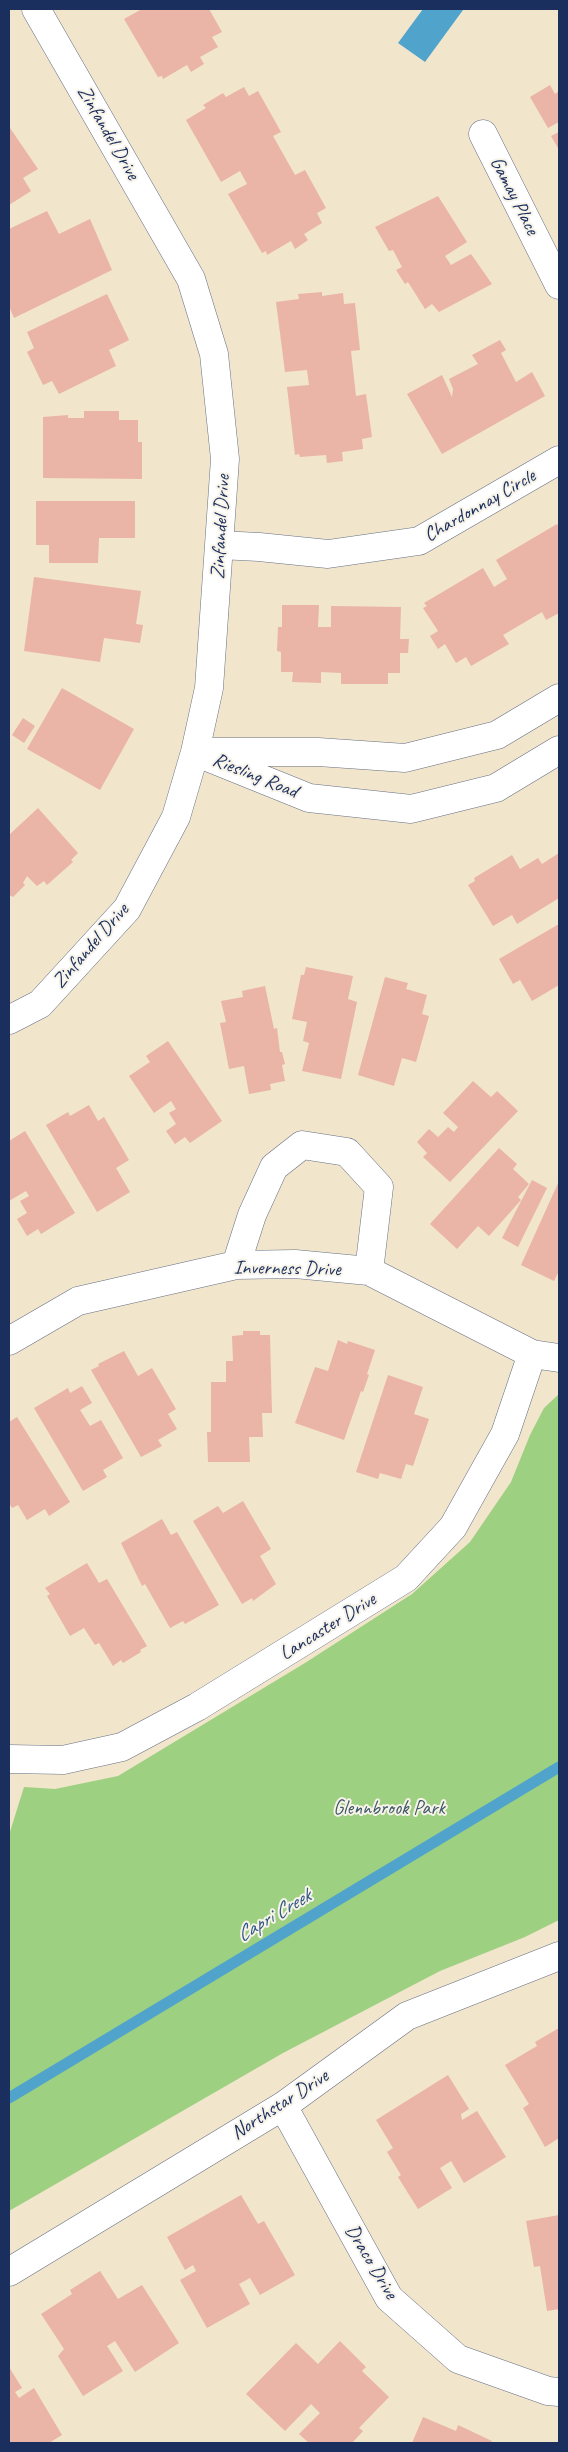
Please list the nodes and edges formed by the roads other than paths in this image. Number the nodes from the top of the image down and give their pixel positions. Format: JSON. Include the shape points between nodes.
{"nodes":[{"id":1,"x":36,"y":9,"type":"edge"},
{"id":2,"x":483,"y":134,"type":"dead end"},
{"id":3,"x":559,"y":284,"type":"edge"},
{"id":4,"x":559,"y":460,"type":"edge"},
{"id":5,"x":220,"y":546,"type":"junction"},
{"id":6,"x":559,"y":698,"type":"edge"},
{"id":7,"x":559,"y":750,"type":"edge"},
{"id":8,"x":195,"y":752,"type":"junction"},
{"id":9,"x":9,"y":1020,"type":"edge"},
{"id":10,"x":236,"y":1265,"type":"junction"},
{"id":11,"x":369,"y":1271,"type":"junction"},
{"id":12,"x":9,"y":1340,"type":"edge"},
{"id":13,"x":532,"y":1354,"type":"junction"},
{"id":14,"x":559,"y":1358,"type":"edge"},
{"id":15,"x":9,"y":1759,"type":"edge"},
{"id":16,"x":559,"y":1956,"type":"edge"},
{"id":17,"x":283,"y":2106,"type":"junction"},
{"id":18,"x":9,"y":2272,"type":"edge"},
{"id":19,"x":559,"y":2392,"type":"edge"}],
"edges":[{"from":1,"to":5,"type":"street","name":"Zinfandel Drive","via":[[191,279],[214,354],[225,459]]},
{"from":2,"to":3,"type":"street","name":"Gamay Place"},
{"from":4,"to":5,"type":"street","name":"Chardonnay Circle","via":[[418,541],[328,554]]},
{"from":5,"to":8,"type":"street","name":"Zinfandel Drive","via":[[209,688]]},
{"from":6,"to":8,"type":"street","name":"Riesling Road","via":[[497,735],[405,758],[318,752]]},
{"from":7,"to":8,"type":"street","name":"Riesling Road","via":[[496,788],[412,809],[309,798]]},
{"from":8,"to":9,"type":"street","name":"Zinfandel Drive","via":[[176,817],[126,909],[40,1004]]},
{"from":10,"to":11,"type":"street","name":"Inverness Drive","via":[[295,1264]]},
{"from":10,"to":11,"type":"street","via":[[252,1215],[274,1167],[302,1145],[346,1152],[379,1187]]},
{"from":10,"to":12,"type":"street","name":"Inverness Drive","via":[[78,1301]]},
{"from":11,"to":13,"type":"street","name":"Inverness Drive"},
{"from":13,"to":14,"type":"street","name":"Inverness Drive"},
{"from":13,"to":15,"type":"street","name":"Lancaster Drive","via":[[505,1434],[454,1527],[406,1578],[197,1707],[122,1746],[63,1760]]},
{"from":16,"to":17,"type":"street","name":"Northstar Drive","via":[[407,2016]]},
{"from":17,"to":18,"type":"street","name":"Northstar Drive"},
{"from":17,"to":19,"type":"street","name":"Draco Drive","via":[[389,2298],[458,2359]]}]}
